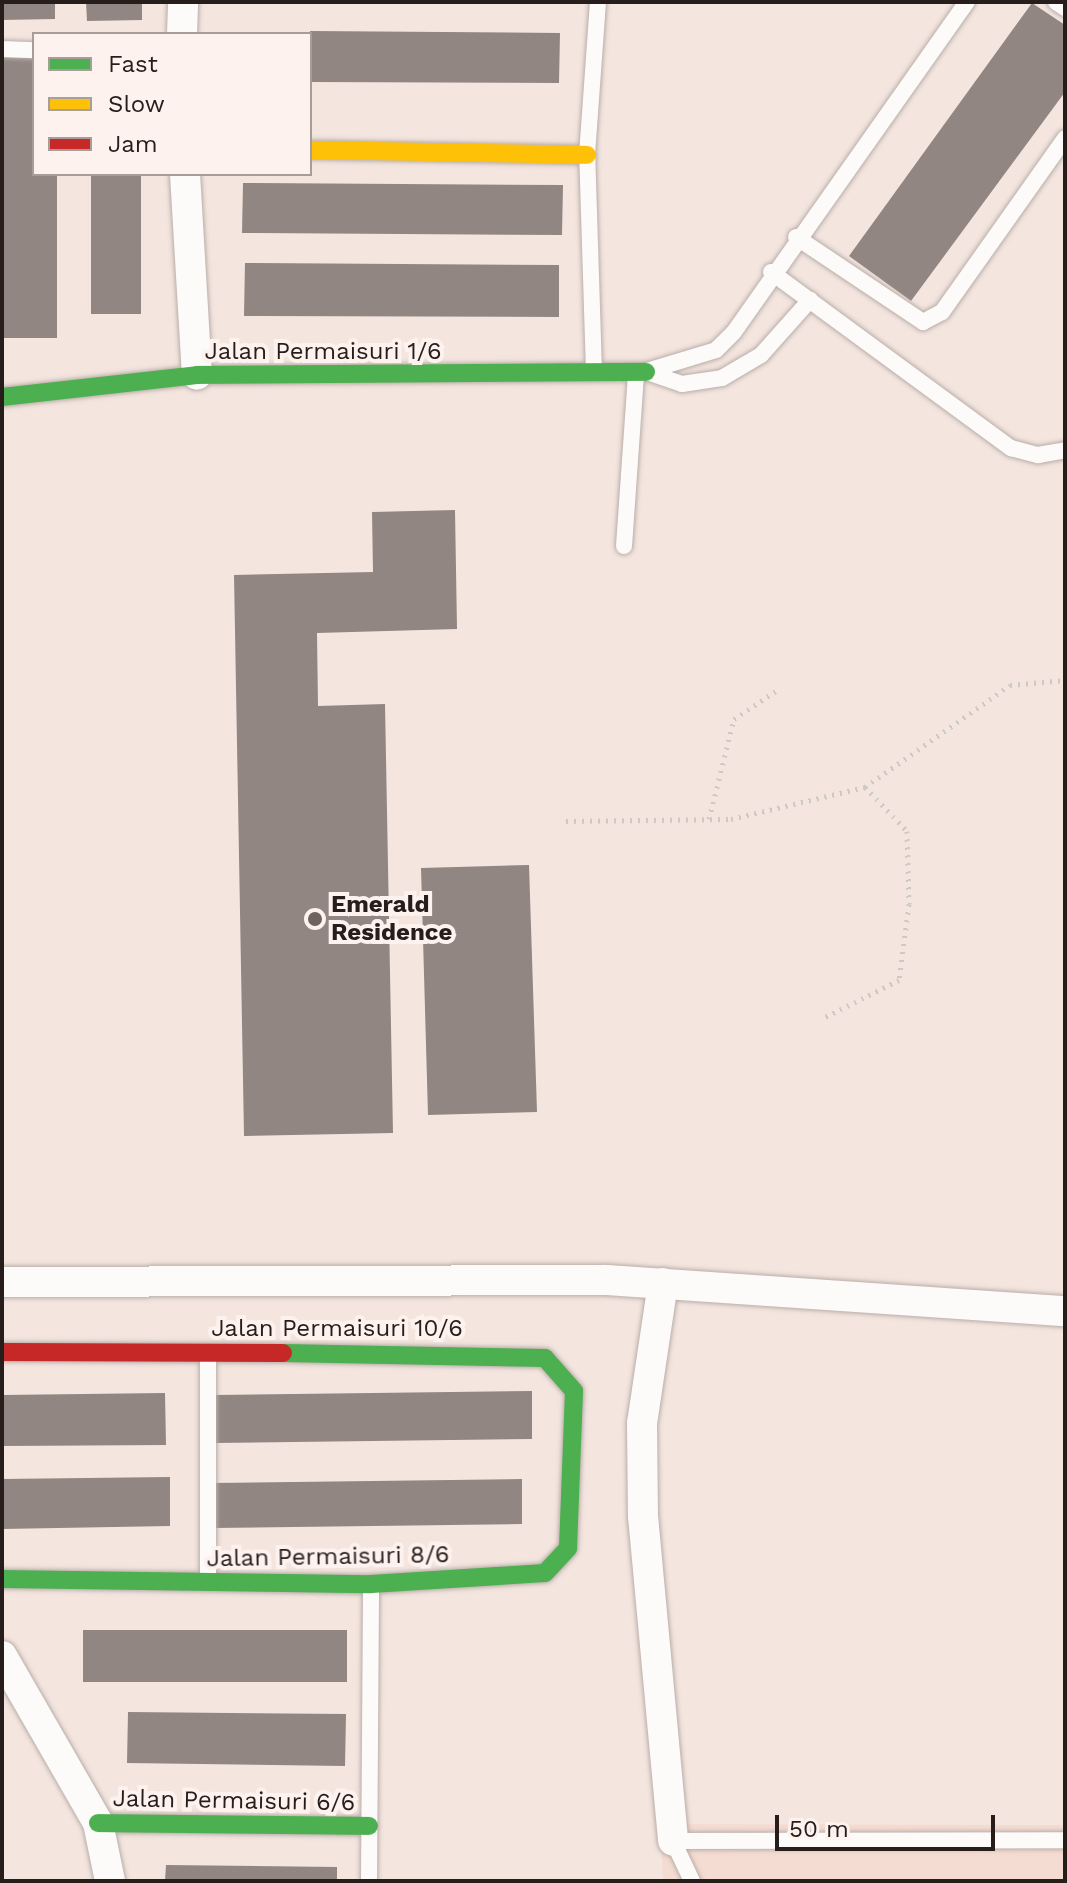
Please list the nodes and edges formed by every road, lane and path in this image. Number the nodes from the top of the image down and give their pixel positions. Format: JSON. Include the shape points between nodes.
{"nodes":[{"id":1,"x":183,"y":2,"type":"edge"},
{"id":2,"x":598,"y":2,"type":"edge"},
{"id":3,"x":967,"y":2,"type":"edge"},
{"id":4,"x":1056,"y":2,"type":"edge"},
{"id":5,"x":1065,"y":8,"type":"edge"},
{"id":6,"x":182,"y":32,"type":"edge"},
{"id":7,"x":2,"y":49,"type":"edge"},
{"id":8,"x":32,"y":50,"type":"edge"},
{"id":9,"x":1065,"y":138,"type":"edge"},
{"id":10,"x":312,"y":150,"type":"edge"},
{"id":11,"x":587,"y":155,"type":"junction"},
{"id":12,"x":185,"y":176,"type":"edge"},
{"id":13,"x":796,"y":237,"type":"junction"},
{"id":14,"x":771,"y":272,"type":"junction"},
{"id":15,"x":810,"y":300,"type":"junction"},
{"id":16,"x":641,"y":372,"type":"junction"},
{"id":17,"x":594,"y":374,"type":"junction"},
{"id":18,"x":197,"y":375,"type":"junction"},
{"id":19,"x":2,"y":397,"type":"edge"},
{"id":20,"x":1065,"y":450,"type":"edge"},
{"id":21,"x":624,"y":546,"type":"dead end"},
{"id":22,"x":1065,"y":680,"type":"edge"},
{"id":23,"x":776,"y":691,"type":"dead end"},
{"id":24,"x":865,"y":787,"type":"junction"},
{"id":25,"x":709,"y":819,"type":"junction"},
{"id":26,"x":566,"y":821,"type":"dead end"},
{"id":27,"x":821,"y":1019,"type":"dead end"},
{"id":28,"x":2,"y":1282,"type":"edge"},
{"id":29,"x":663,"y":1283,"type":"junction"},
{"id":30,"x":1065,"y":1311,"type":"edge"},
{"id":31,"x":2,"y":1352,"type":"edge"},
{"id":32,"x":208,"y":1352,"type":"junction"},
{"id":33,"x":572,"y":1473,"type":"joint"},
{"id":34,"x":2,"y":1579,"type":"edge"},
{"id":35,"x":371,"y":1584,"type":"junction"},
{"id":36,"x":208,"y":1585,"type":"junction"},
{"id":37,"x":2,"y":1656,"type":"edge"},
{"id":38,"x":98,"y":1823,"type":"junction"},
{"id":39,"x":369,"y":1826,"type":"junction"},
{"id":40,"x":1065,"y":1840,"type":"edge"},
{"id":41,"x":673,"y":1841,"type":"junction"},
{"id":42,"x":110,"y":1881,"type":"edge"},
{"id":43,"x":369,"y":1881,"type":"edge"},
{"id":44,"x":692,"y":1881,"type":"edge"}],
"edges":[{"from":1,"to":6,"type":"street"},
{"from":2,"to":11,"type":"lane"},
{"from":3,"to":13,"type":"lane"},
{"from":4,"to":5,"type":"lane"},
{"from":7,"to":8,"type":"lane"},
{"from":9,"to":13,"type":"lane","via":[[942,312],[923,322]]},
{"from":10,"to":11,"type":"street"},
{"from":11,"to":17,"type":"lane"},
{"from":12,"to":18,"type":"street"},
{"from":13,"to":14,"type":"lane"},
{"from":14,"to":15,"type":"lane"},
{"from":14,"to":16,"type":"lane","via":[[716,350]]},
{"from":15,"to":16,"type":"lane","via":[[761,355],[722,378],[682,384]]},
{"from":15,"to":20,"type":"lane","via":[[1011,448],[1038,455]]},
{"from":16,"to":17,"type":"street","name":"Jalan Permaisuri 1/6"},
{"from":16,"to":21,"type":"lane"},
{"from":17,"to":18,"type":"street","name":"Jalan Permaisuri 1/6"},
{"from":18,"to":19,"type":"street","name":"Jalan Permaisuri 1/6"},
{"from":22,"to":24,"type":"path","via":[[1010,685]]},
{"from":23,"to":25,"type":"path","via":[[734,719]]},
{"from":24,"to":25,"type":"path"},
{"from":24,"to":27,"type":"path","via":[[907,831],[899,980]]},
{"from":25,"to":26,"type":"path"},
{"from":28,"to":29,"type":"street"},
{"from":29,"to":30,"type":"street"},
{"from":29,"to":41,"type":"street","via":[[642,1423],[643,1516]]},
{"from":31,"to":32,"type":"street","name":"Jalan Permaisuri 10/6"},
{"from":32,"to":33,"type":"street","name":"Jalan Permaisuri 10/6","via":[[545,1358],[574,1391]]},
{"from":32,"to":36,"type":"lane"},
{"from":33,"to":35,"type":"street","name":"Jalan Permaisuri 8/6","via":[[568,1548],[545,1573]]},
{"from":34,"to":36,"type":"street","name":"Jalan Permaisuri 8/6"},
{"from":35,"to":36,"type":"street","name":"Jalan Permaisuri 8/6"},
{"from":35,"to":39,"type":"lane"},
{"from":37,"to":38,"type":"street"},
{"from":38,"to":39,"type":"street","name":"Jalan Permaisuri 6/6"},
{"from":38,"to":42,"type":"street"},
{"from":39,"to":43,"type":"lane"},
{"from":40,"to":41,"type":"lane"},
{"from":41,"to":44,"type":"lane"}]}
